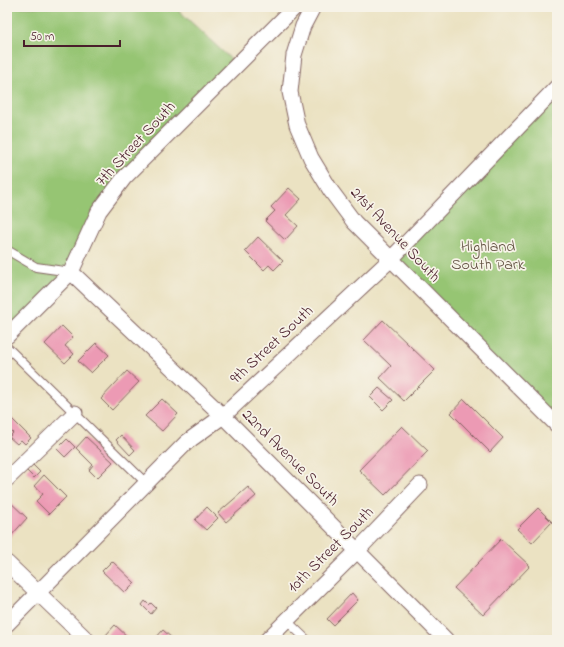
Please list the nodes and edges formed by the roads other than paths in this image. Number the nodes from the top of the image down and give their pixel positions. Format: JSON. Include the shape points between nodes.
{"nodes":[{"id":1,"x":295,"y":7,"type":"edge"},
{"id":2,"x":313,"y":7,"type":"edge"},
{"id":3,"x":557,"y":87,"type":"edge"},
{"id":4,"x":7,"y":250,"type":"edge"},
{"id":5,"x":391,"y":259,"type":"junction"},
{"id":6,"x":71,"y":272,"type":"junction"},
{"id":7,"x":7,"y":336,"type":"edge"},
{"id":8,"x":7,"y":346,"type":"edge"},
{"id":9,"x":75,"y":413,"type":"junction"},
{"id":10,"x":223,"y":416,"type":"junction"},
{"id":11,"x":557,"y":425,"type":"edge"},
{"id":12,"x":7,"y":479,"type":"edge"},
{"id":13,"x":146,"y":483,"type":"junction"},
{"id":14,"x":420,"y":485,"type":"dead end"},
{"id":15,"x":357,"y":551,"type":"junction"},
{"id":16,"x":7,"y":563,"type":"edge"},
{"id":17,"x":38,"y":592,"type":"junction"},
{"id":18,"x":286,"y":620,"type":"junction"},
{"id":19,"x":7,"y":624,"type":"edge"},
{"id":20,"x":87,"y":640,"type":"edge"},
{"id":21,"x":267,"y":640,"type":"edge"},
{"id":22,"x":307,"y":640,"type":"edge"},
{"id":23,"x":446,"y":640,"type":"edge"}],
"edges":[{"from":1,"to":6,"type":"street","name":"7th Street South","via":[[124,178],[99,211]]},
{"from":2,"to":5,"type":"street","name":"21st Avenue South","via":[[303,26],[293,62],[290,92],[297,125],[311,158],[331,191],[354,222]]},
{"from":3,"to":5,"type":"street","name":"9th Street South"},
{"from":4,"to":6,"type":"lane","via":[[36,267]]},
{"from":5,"to":10,"type":"street","name":"9th Street South"},
{"from":5,"to":11,"type":"street","name":"21st Avenue South"},
{"from":6,"to":7,"type":"street","name":"7th Street South"},
{"from":6,"to":10,"type":"street","name":"22nd Avenue South"},
{"from":8,"to":9,"type":"lane"},
{"from":9,"to":12,"type":"street"},
{"from":9,"to":13,"type":"lane"},
{"from":10,"to":13,"type":"street","name":"9th Street South","via":[[187,442]]},
{"from":10,"to":15,"type":"street","name":"22nd Avenue South"},
{"from":13,"to":17,"type":"street","name":"9th Street South"},
{"from":14,"to":15,"type":"street","name":"10th Street South"},
{"from":15,"to":18,"type":"street","name":"10th Street South"},
{"from":15,"to":23,"type":"street","name":"22nd Avenue South"},
{"from":16,"to":17,"type":"street"},
{"from":17,"to":19,"type":"street","name":"9th Street South"},
{"from":17,"to":20,"type":"street"},
{"from":18,"to":21,"type":"street","name":"10th Street South"},
{"from":18,"to":22,"type":"lane"}]}
